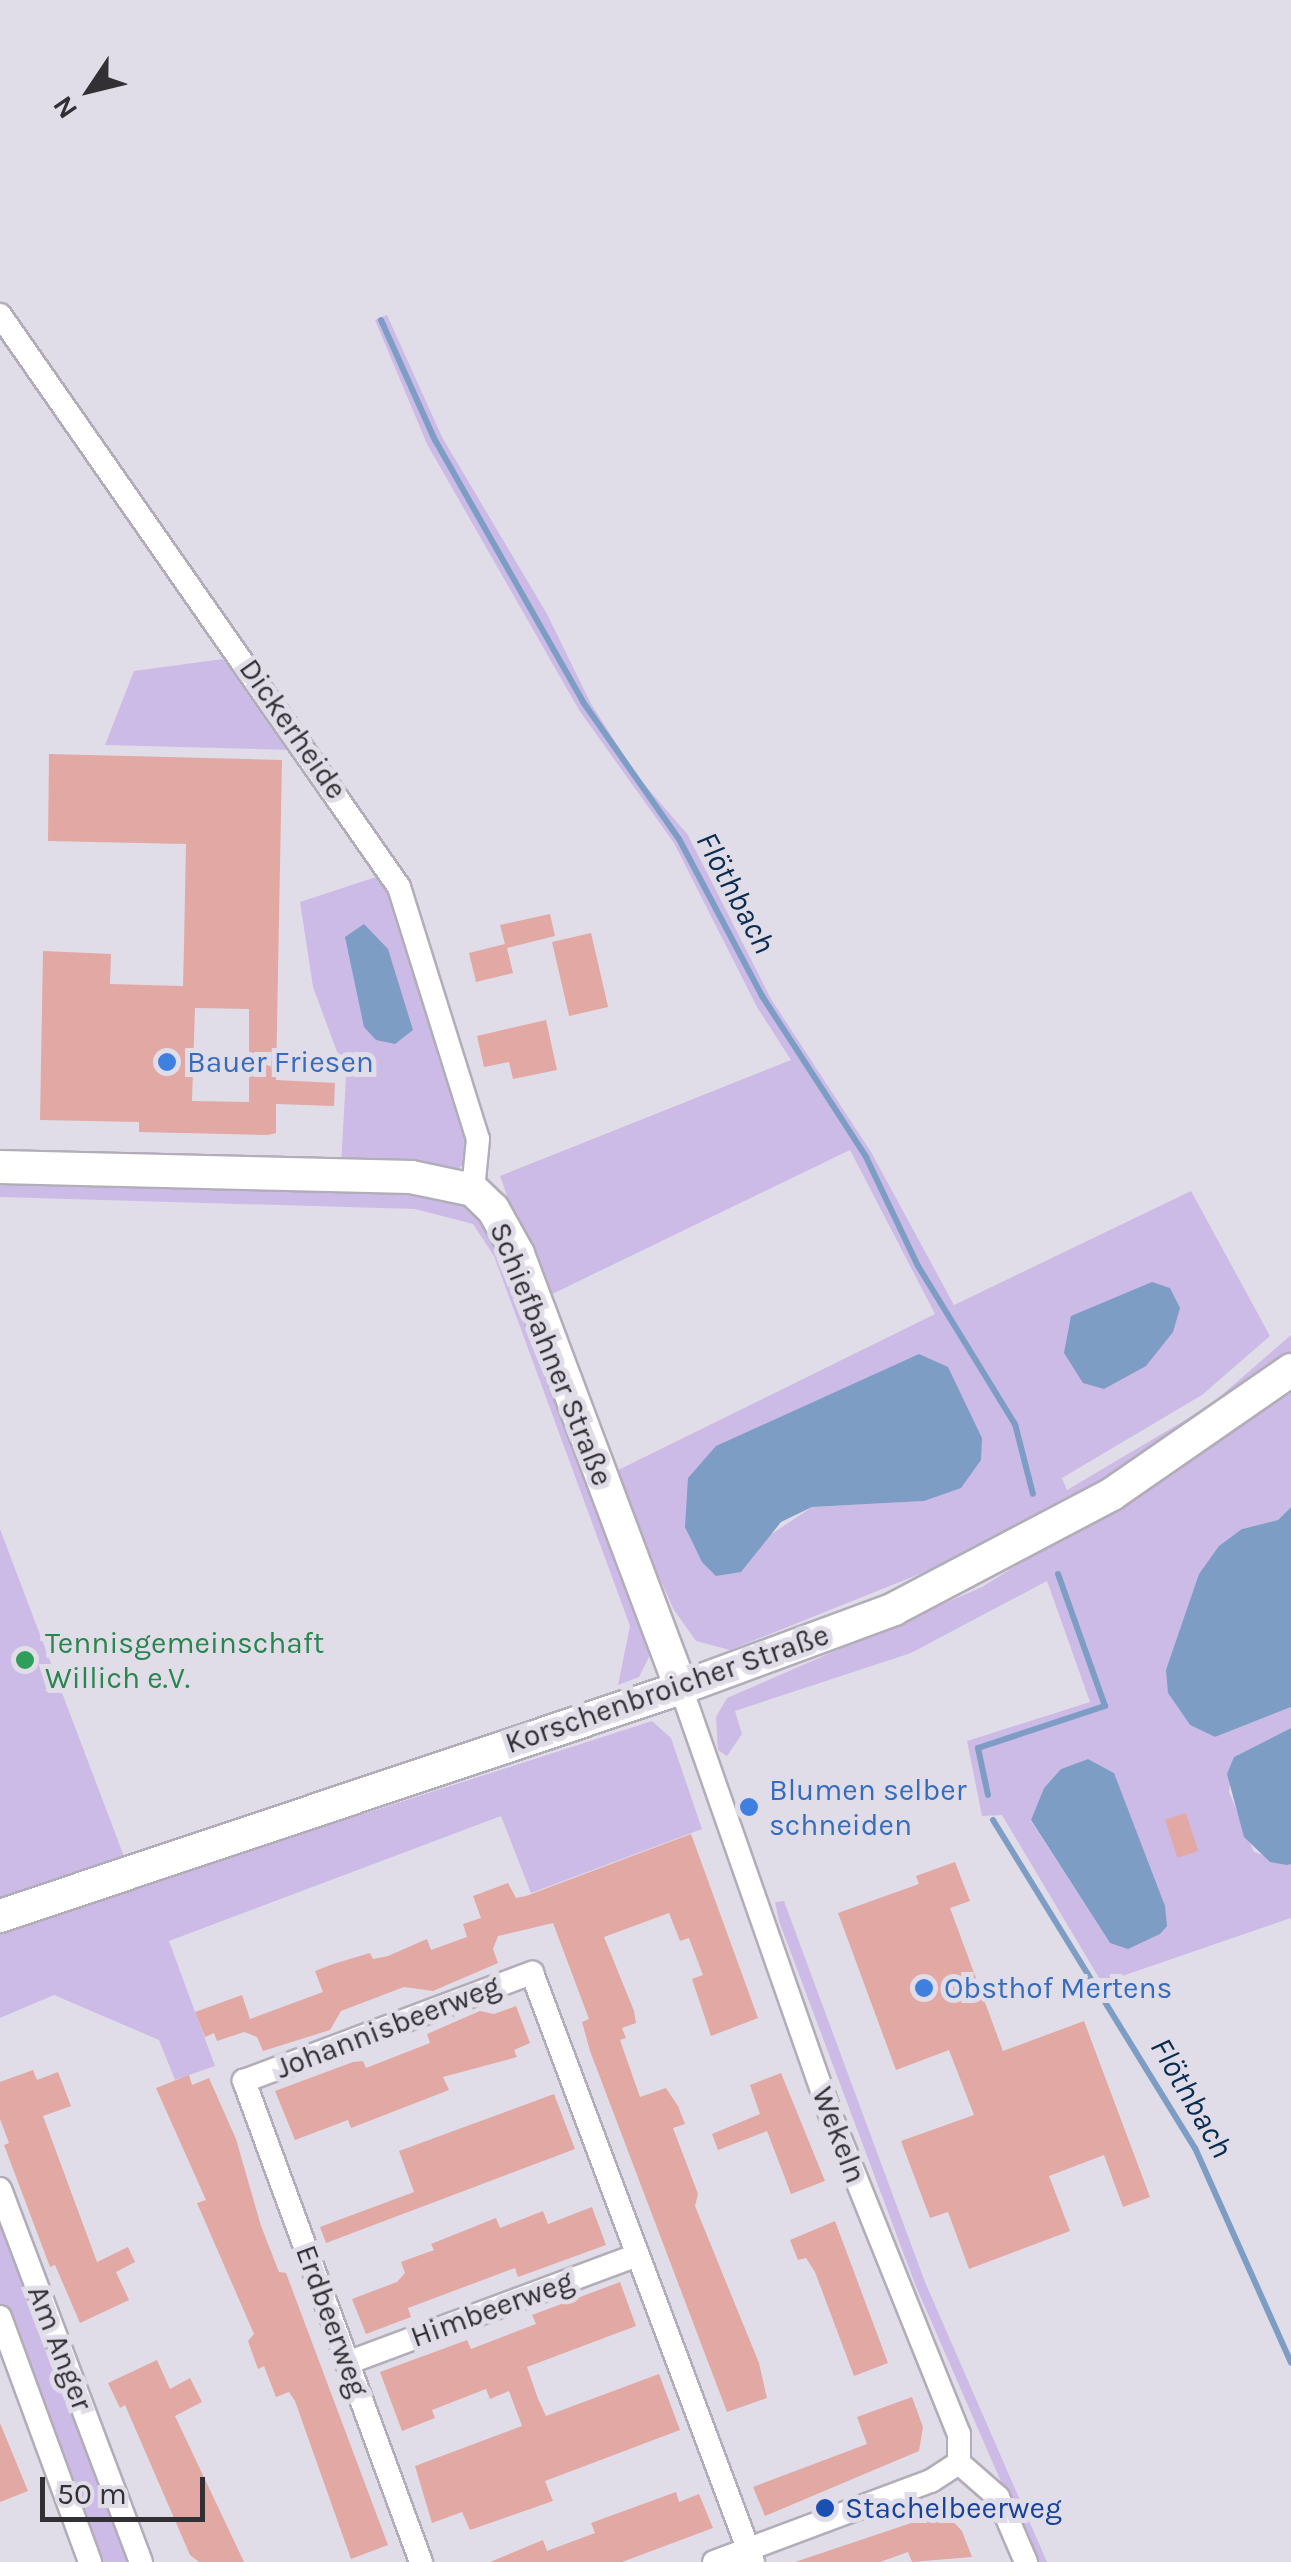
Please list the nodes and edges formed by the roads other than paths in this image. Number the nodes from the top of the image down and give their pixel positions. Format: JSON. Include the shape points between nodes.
{"nodes":[{"id":1,"x":0,"y":315,"type":"edge"},
{"id":2,"x":0,"y":1167,"type":"edge"},
{"id":3,"x":473,"y":1190,"type":"junction"},
{"id":4,"x":1291,"y":1370,"type":"edge"},
{"id":5,"x":681,"y":1688,"type":"junction"},
{"id":6,"x":0,"y":1916,"type":"edge"},
{"id":7,"x":244,"y":2081,"type":"joint"},
{"id":8,"x":0,"y":2189,"type":"edge"},
{"id":9,"x":638,"y":2254,"type":"junction"},
{"id":10,"x":0,"y":2317,"type":"edge"},
{"id":11,"x":347,"y":2363,"type":"junction"},
{"id":12,"x":959,"y":2463,"type":"junction"},
{"id":13,"x":751,"y":2556,"type":"edge"},
{"id":14,"x":90,"y":2562,"type":"edge"},
{"id":15,"x":140,"y":2562,"type":"edge"},
{"id":16,"x":421,"y":2562,"type":"edge"},
{"id":17,"x":714,"y":2562,"type":"edge"},
{"id":18,"x":1026,"y":2562,"type":"edge"}],
"edges":[{"from":1,"to":3,"type":"street","name":"Dickerheide","via":[[399,887],[478,1138]]},
{"from":2,"to":3,"type":"main road","name":"Schiefbahner Straße","via":[[411,1177]]},
{"from":3,"to":5,"type":"main road","name":"Schiefbahner Straße","via":[[518,1254]]},
{"from":4,"to":5,"type":"main road","name":"Korschenbroicher Straße","via":[[1132,1482],[964,1576]]},
{"from":5,"to":6,"type":"main road","name":"Korschenbroicher Straße"},
{"from":5,"to":12,"type":"street","name":"Wekeln","via":[[824,2096],[959,2434]]},
{"from":7,"to":9,"type":"street","name":"Johannisbeerweg","via":[[532,1972]]},
{"from":7,"to":11,"type":"street","name":"Erdbeerweg"},
{"from":8,"to":15,"type":"street","name":"Am Anger"},
{"from":9,"to":11,"type":"street","name":"Himbeerweg"},
{"from":9,"to":13,"type":"street"},
{"from":10,"to":14,"type":"street","name":"Am Anger"},
{"from":11,"to":16,"type":"street","name":"Erdbeerweg"},
{"from":12,"to":13,"type":"street"},
{"from":12,"to":18,"type":"street","via":[[998,2497]]},
{"from":13,"to":17,"type":"street"}]}
